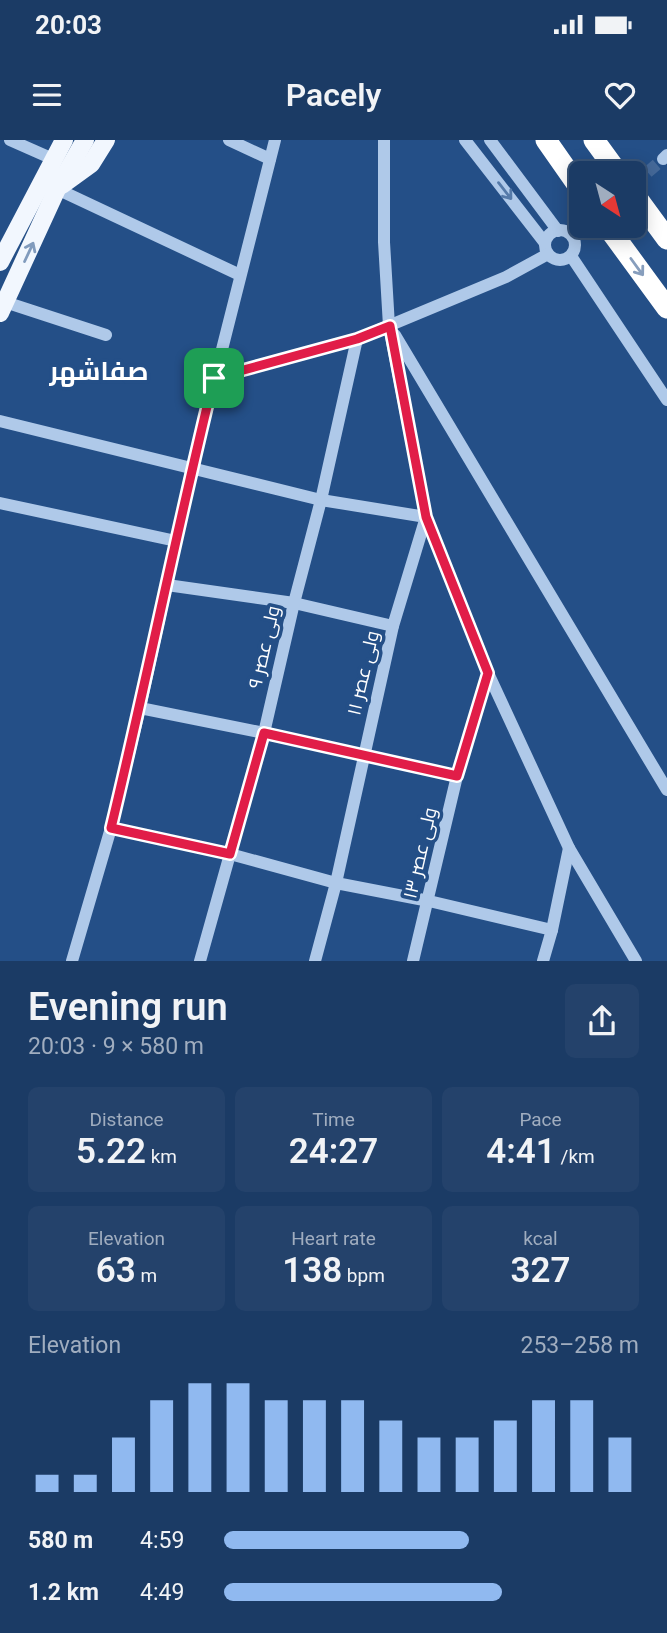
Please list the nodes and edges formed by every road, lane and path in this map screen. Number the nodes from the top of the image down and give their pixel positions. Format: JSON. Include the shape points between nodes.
{"nodes":[{"id":1,"x":10,"y":140,"type":"edge"},
{"id":2,"x":57,"y":140,"type":"edge"},
{"id":3,"x":64,"y":140,"type":"edge"},
{"id":4,"x":85,"y":140,"type":"edge"},
{"id":5,"x":106,"y":140,"type":"edge"},
{"id":6,"x":229,"y":140,"type":"edge"},
{"id":7,"x":275,"y":140,"type":"edge"},
{"id":8,"x":384,"y":140,"type":"edge"},
{"id":9,"x":465,"y":140,"type":"edge"},
{"id":10,"x":490,"y":140,"type":"edge"},
{"id":11,"x":546,"y":140,"type":"edge"},
{"id":12,"x":598,"y":146,"type":"edge"},
{"id":13,"x":53,"y":159,"type":"junction"},
{"id":14,"x":270,"y":159,"type":"junction"},
{"id":15,"x":609,"y":161,"type":"edge"},
{"id":16,"x":569,"y":173,"type":"edge"},
{"id":17,"x":57,"y":190,"type":"junction"},
{"id":18,"x":646,"y":211,"type":"edge"},
{"id":19,"x":558,"y":231,"type":"junction"},
{"id":20,"x":616,"y":238,"type":"edge"},
{"id":21,"x":667,"y":239,"type":"edge"},
{"id":22,"x":547,"y":249,"type":"junction"},
{"id":23,"x":571,"y":256,"type":"junction"},
{"id":24,"x":0,"y":262,"type":"edge"},
{"id":25,"x":240,"y":275,"type":"junction"},
{"id":26,"x":3,"y":308,"type":"edge"},
{"id":27,"x":667,"y":308,"type":"edge"},
{"id":28,"x":390,"y":326,"type":"junction"},
{"id":29,"x":106,"y":335,"type":"dead end"},
{"id":30,"x":357,"y":339,"type":"junction"},
{"id":31,"x":214,"y":378,"type":"junction"},
{"id":32,"x":667,"y":400,"type":"edge"},
{"id":33,"x":0,"y":421,"type":"edge"},
{"id":34,"x":192,"y":468,"type":"junction"},
{"id":35,"x":321,"y":500,"type":"junction"},
{"id":36,"x":0,"y":503,"type":"edge"},
{"id":37,"x":426,"y":517,"type":"junction"},
{"id":38,"x":176,"y":541,"type":"junction"},
{"id":39,"x":167,"y":585,"type":"junction"},
{"id":40,"x":294,"y":603,"type":"junction"},
{"id":41,"x":393,"y":626,"type":"junction"},
{"id":42,"x":488,"y":673,"type":"junction"},
{"id":43,"x":140,"y":708,"type":"junction"},
{"id":44,"x":264,"y":733,"type":"junction"},
{"id":45,"x":364,"y":754,"type":"junction"},
{"id":46,"x":457,"y":776,"type":"junction"},
{"id":47,"x":667,"y":790,"type":"edge"},
{"id":48,"x":111,"y":828,"type":"junction"},
{"id":49,"x":569,"y":848,"type":"junction"},
{"id":50,"x":230,"y":854,"type":"junction"},
{"id":51,"x":337,"y":883,"type":"junction"},
{"id":52,"x":429,"y":901,"type":"junction"},
{"id":53,"x":552,"y":930,"type":"junction"},
{"id":54,"x":72,"y":961,"type":"edge"},
{"id":55,"x":200,"y":961,"type":"edge"},
{"id":56,"x":315,"y":961,"type":"edge"},
{"id":57,"x":413,"y":961,"type":"edge"},
{"id":58,"x":543,"y":961,"type":"edge"},
{"id":59,"x":636,"y":961,"type":"edge"}],
"edges":[{"from":1,"to":13,"type":"street"},
{"from":2,"to":13,"type":"main road"},
{"from":3,"to":13,"type":"main road"},
{"from":4,"to":17,"type":"main road"},
{"from":5,"to":17,"type":"main road","via":[[91,164]]},
{"from":6,"to":14,"type":"street"},
{"from":7,"to":14,"type":"street"},
{"from":8,"to":28,"type":"street"},
{"from":9,"to":22,"type":"street","one_way":true},
{"from":10,"to":19,"type":"street"},
{"from":11,"to":16,"type":"highway"},
{"from":12,"to":15,"type":"highway"},
{"from":13,"to":24,"type":"main road"},
{"from":14,"to":25,"type":"street"},
{"from":17,"to":25,"type":"street"},
{"from":26,"to":17,"type":"main road","one_way":true},
{"from":18,"to":21,"type":"highway"},
{"from":19,"to":22,"type":"street","via":[[548,236]]},
{"from":19,"to":23,"type":"street","via":[[573,237]]},
{"from":20,"to":27,"type":"highway","one_way":true},
{"from":22,"to":23,"type":"street","via":[[557,260]]},
{"from":22,"to":28,"type":"street","via":[[506,277]]},
{"from":23,"to":32,"type":"street"},
{"from":25,"to":31,"type":"street"},
{"from":26,"to":29,"type":"street"},
{"from":28,"to":30,"type":"street"},
{"from":28,"to":37,"type":"street"},
{"from":28,"to":47,"type":"street"},
{"from":30,"to":31,"type":"street"},
{"from":30,"to":35,"type":"street","name":"ولی عصر ۹"},
{"from":31,"to":34,"type":"street"},
{"from":33,"to":34,"type":"street"},
{"from":34,"to":35,"type":"street"},
{"from":34,"to":38,"type":"street"},
{"from":35,"to":37,"type":"street"},
{"from":35,"to":40,"type":"street","name":"ولی عصر ۹"},
{"from":36,"to":38,"type":"street"},
{"from":37,"to":41,"type":"street","name":"ولی عصر ۱۱"},
{"from":37,"to":42,"type":"street"},
{"from":38,"to":39,"type":"street"},
{"from":39,"to":40,"type":"street"},
{"from":39,"to":43,"type":"street"},
{"from":40,"to":41,"type":"street"},
{"from":40,"to":44,"type":"street","name":"ولی عصر ۹"},
{"from":41,"to":45,"type":"street","name":"ولی عصر ۱۱"},
{"from":42,"to":46,"type":"street","name":"ولی عصر ۱۳"},
{"from":42,"to":49,"type":"street"},
{"from":43,"to":44,"type":"street"},
{"from":43,"to":48,"type":"street"},
{"from":44,"to":45,"type":"street"},
{"from":44,"to":50,"type":"street","name":"ولی عصر ۹"},
{"from":45,"to":46,"type":"street"},
{"from":45,"to":51,"type":"street","name":"ولی عصر ۱۱"},
{"from":46,"to":52,"type":"street","name":"ولی عصر ۱۳"},
{"from":48,"to":50,"type":"street"},
{"from":48,"to":54,"type":"street"},
{"from":49,"to":53,"type":"street"},
{"from":49,"to":59,"type":"street"},
{"from":50,"to":51,"type":"street"},
{"from":50,"to":55,"type":"street","name":"ولی عصر ۹"},
{"from":51,"to":52,"type":"street"},
{"from":51,"to":56,"type":"street","name":"ولی عصر ۱۱"},
{"from":52,"to":53,"type":"street"},
{"from":52,"to":57,"type":"street","name":"ولی عصر ۱۳"},
{"from":53,"to":58,"type":"street"}]}
